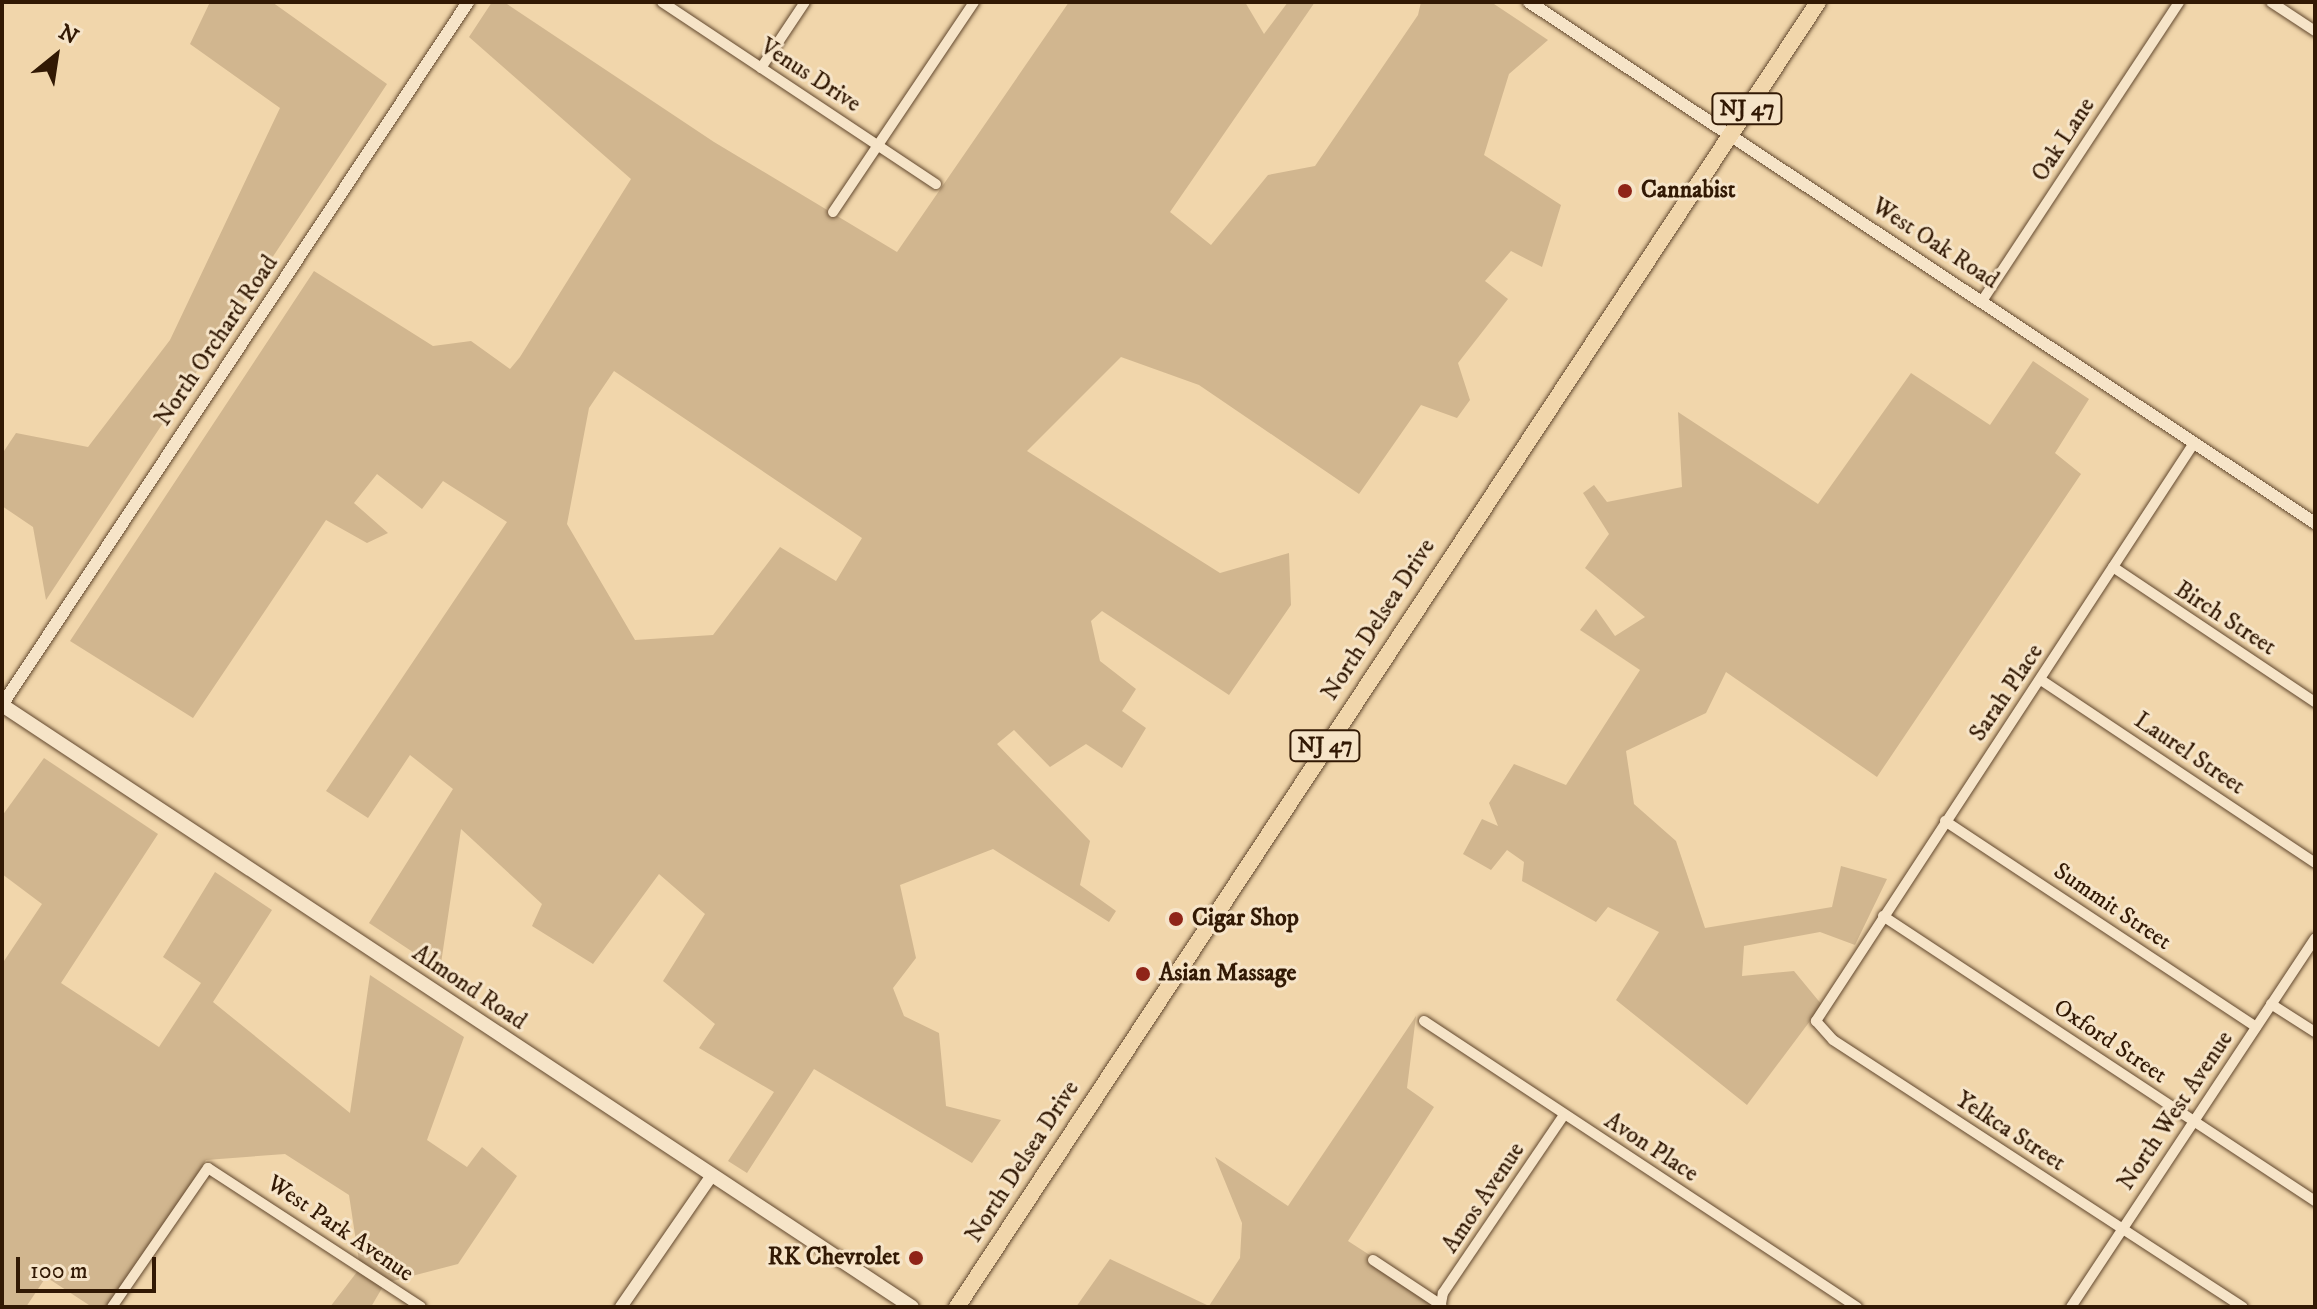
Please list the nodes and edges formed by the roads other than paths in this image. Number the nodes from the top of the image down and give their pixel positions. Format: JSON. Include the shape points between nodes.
{"nodes":[{"id":1,"x":468,"y":2,"type":"edge"},
{"id":2,"x":662,"y":2,"type":"edge"},
{"id":3,"x":805,"y":2,"type":"edge"},
{"id":4,"x":974,"y":2,"type":"edge"},
{"id":5,"x":1529,"y":2,"type":"edge"},
{"id":6,"x":1818,"y":2,"type":"edge"},
{"id":7,"x":2179,"y":2,"type":"edge"},
{"id":8,"x":2271,"y":2,"type":"edge"},
{"id":9,"x":2315,"y":31,"type":"edge"},
{"id":10,"x":761,"y":68,"type":"junction"},
{"id":11,"x":1730,"y":135,"type":"junction"},
{"id":12,"x":878,"y":146,"type":"junction"},
{"id":13,"x":936,"y":184,"type":"dead end"},
{"id":14,"x":833,"y":212,"type":"dead end"},
{"id":15,"x":1982,"y":301,"type":"junction"},
{"id":16,"x":2194,"y":443,"type":"junction"},
{"id":17,"x":2315,"y":523,"type":"edge"},
{"id":18,"x":2113,"y":567,"type":"junction"},
{"id":19,"x":2041,"y":680,"type":"junction"},
{"id":20,"x":2315,"y":702,"type":"edge"},
{"id":21,"x":2,"y":705,"type":"edge"},
{"id":22,"x":1945,"y":821,"type":"junction"},
{"id":23,"x":2315,"y":863,"type":"edge"},
{"id":24,"x":1883,"y":916,"type":"junction"},
{"id":25,"x":2315,"y":938,"type":"edge"},
{"id":26,"x":1850,"y":964,"type":"joint"},
{"id":27,"x":2271,"y":1004,"type":"junction"},
{"id":28,"x":1424,"y":1021,"type":"dead end"},
{"id":29,"x":2256,"y":1027,"type":"junction"},
{"id":30,"x":2315,"y":1032,"type":"edge"},
{"id":31,"x":1564,"y":1115,"type":"junction"},
{"id":32,"x":2194,"y":1121,"type":"junction"},
{"id":33,"x":712,"y":1175,"type":"junction"},
{"id":34,"x":2315,"y":1201,"type":"edge"},
{"id":35,"x":2122,"y":1229,"type":"junction"},
{"id":36,"x":1373,"y":1260,"type":"dead end"},
{"id":37,"x":1442,"y":1306,"type":"edge"},
{"id":38,"x":112,"y":1307,"type":"edge"},
{"id":39,"x":421,"y":1307,"type":"edge"},
{"id":40,"x":621,"y":1307,"type":"edge"},
{"id":41,"x":912,"y":1307,"type":"edge"},
{"id":42,"x":957,"y":1307,"type":"edge"},
{"id":43,"x":1857,"y":1307,"type":"edge"},
{"id":44,"x":2071,"y":1307,"type":"edge"},
{"id":45,"x":2243,"y":1307,"type":"edge"}],
"edges":[{"from":1,"to":21,"type":"street","name":"North Orchard Road"},
{"from":2,"to":10,"type":"street","name":"Venus Drive"},
{"from":3,"to":10,"type":"street"},
{"from":4,"to":12,"type":"street"},
{"from":5,"to":11,"type":"street","name":"West Oak Road"},
{"from":6,"to":11,"type":"main road","name":"North Delsea Drive","number":"NJ 47"},
{"from":7,"to":15,"type":"street","name":"Oak Lane"},
{"from":8,"to":9,"type":"street"},
{"from":10,"to":12,"type":"street","name":"Venus Drive"},
{"from":11,"to":15,"type":"street","name":"West Oak Road"},
{"from":11,"to":42,"type":"main road","name":"North Delsea Drive","number":"NJ 47"},
{"from":12,"to":13,"type":"street","name":"Venus Drive"},
{"from":12,"to":14,"type":"street"},
{"from":15,"to":16,"type":"street","name":"West Oak Road"},
{"from":16,"to":17,"type":"street","name":"West Oak Road"},
{"from":16,"to":18,"type":"street","name":"Sarah Place"},
{"from":18,"to":19,"type":"street","name":"Sarah Place"},
{"from":18,"to":20,"type":"street","name":"Birch Street"},
{"from":19,"to":22,"type":"street","name":"Sarah Place"},
{"from":19,"to":23,"type":"street","name":"Laurel Street"},
{"from":21,"to":33,"type":"main road","name":"Almond Road"},
{"from":22,"to":24,"type":"street","name":"Sarah Place"},
{"from":22,"to":29,"type":"street","name":"Summit Street"},
{"from":24,"to":26,"type":"street","name":"Sarah Place"},
{"from":24,"to":32,"type":"street","name":"Oxford Street"},
{"from":25,"to":27,"type":"street","name":"North West Avenue"},
{"from":26,"to":35,"type":"street","name":"Yelkca Street","via":[[1819,1010],[1816,1021],[1824,1032]]},
{"from":27,"to":29,"type":"street","name":"North West Avenue"},
{"from":27,"to":30,"type":"street"},
{"from":28,"to":31,"type":"street","name":"Avon Place"},
{"from":29,"to":32,"type":"street","name":"North West Avenue"},
{"from":31,"to":37,"type":"street","name":"Amos Avenue","via":[[1443,1293]]},
{"from":31,"to":43,"type":"street","name":"Avon Place"},
{"from":32,"to":34,"type":"street","name":"Oxford Street"},
{"from":32,"to":35,"type":"street","name":"North West Avenue"},
{"from":33,"to":40,"type":"street"},
{"from":33,"to":41,"type":"main road","name":"Almond Road"},
{"from":35,"to":44,"type":"street","name":"North West Avenue"},
{"from":35,"to":45,"type":"street","name":"Yelkca Street"},
{"from":36,"to":37,"type":"street"},
{"from":38,"to":39,"type":"street","name":"West Park Avenue","via":[[201,1172],[211,1168]]}]}
